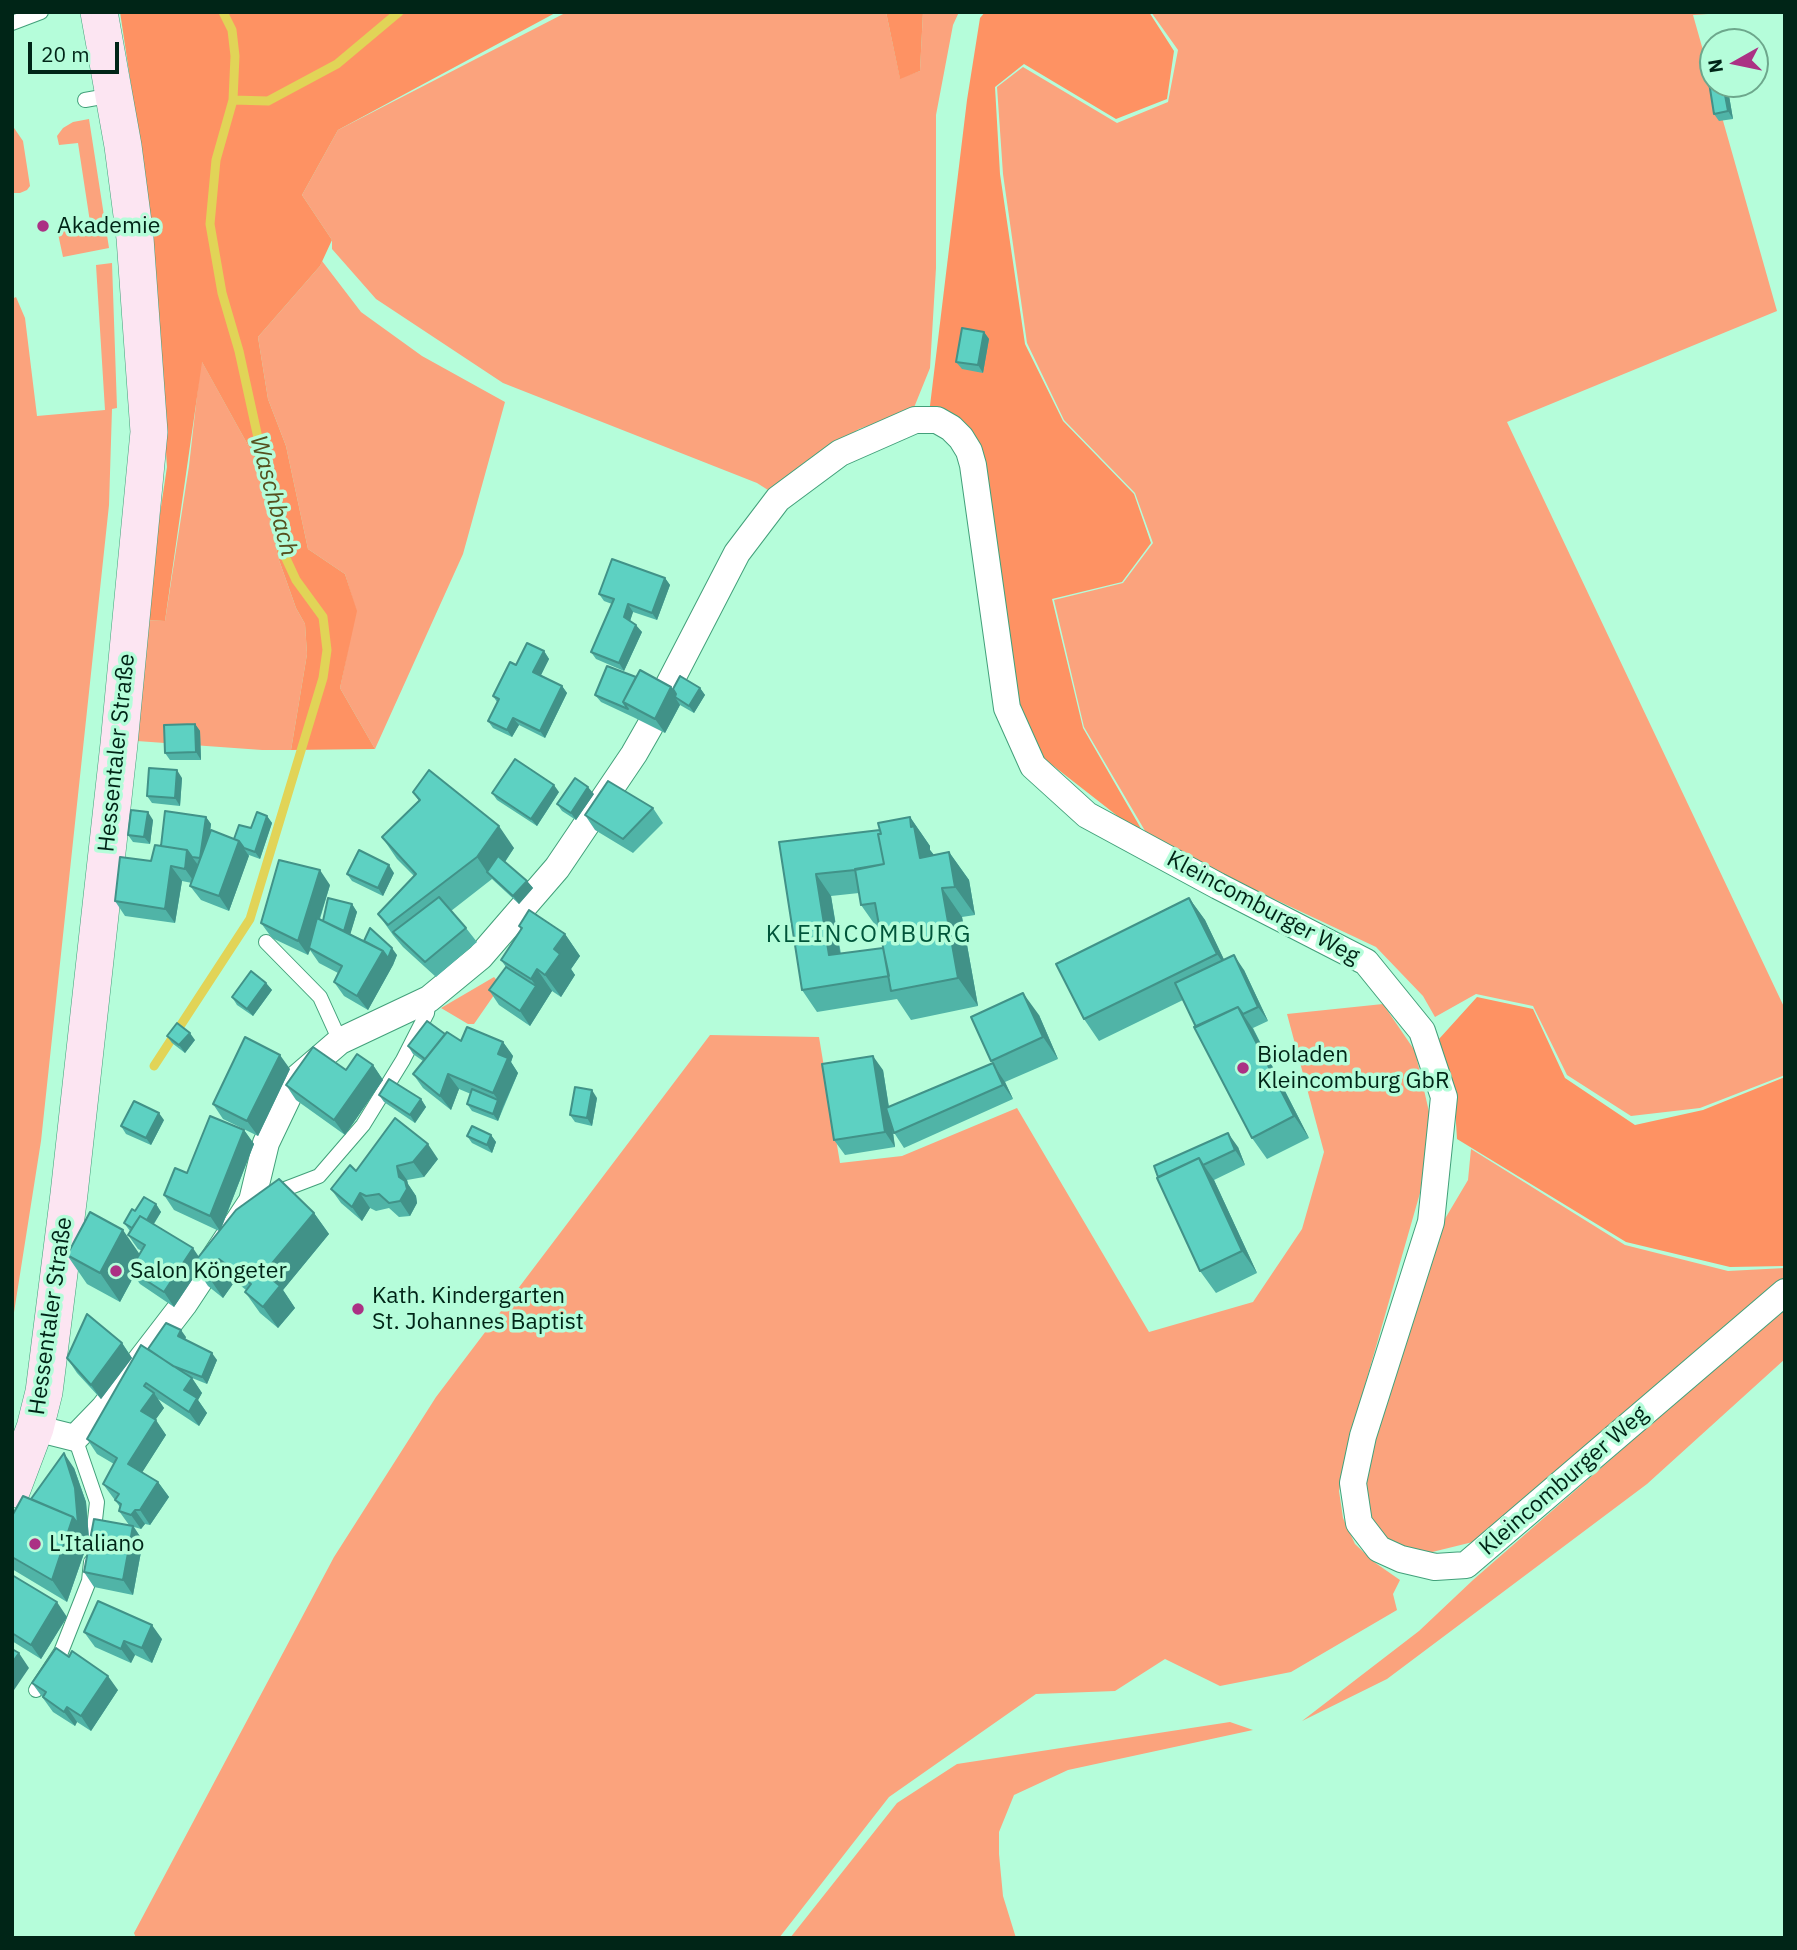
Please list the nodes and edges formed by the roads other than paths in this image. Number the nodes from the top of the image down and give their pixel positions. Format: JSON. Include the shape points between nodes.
{"nodes":[{"id":1,"x":41,"y":12,"type":"edge"},
{"id":2,"x":99,"y":12,"type":"edge"},
{"id":3,"x":12,"y":23,"type":"edge"},
{"id":4,"x":665,"y":692,"type":"edge"},
{"id":5,"x":650,"y":726,"type":"edge"},
{"id":6,"x":265,"y":942,"type":"edge"},
{"id":7,"x":429,"y":999,"type":"junction"},
{"id":8,"x":340,"y":1041,"type":"junction"},
{"id":9,"x":252,"y":1201,"type":"junction"},
{"id":10,"x":1785,"y":1292,"type":"edge"},
{"id":11,"x":34,"y":1428,"type":"junction"},
{"id":12,"x":75,"y":1438,"type":"junction"},
{"id":13,"x":12,"y":1489,"type":"edge"},
{"id":14,"x":36,"y":1690,"type":"edge"}],
"edges":[{"from":1,"to":3,"type":"lane"},
{"from":2,"to":11,"type":"main road","name":"Hessentaler Straße","via":[[99,98],[135,238],[149,432],[69,1194],[44,1392]]},
{"from":4,"to":10,"type":"street","name":"Kleincomburger Weg","via":[[737,553],[778,499],[840,453],[915,420],[937,420],[961,438],[973,465],[1007,709],[1033,766],[1087,815],[1366,962],[1422,1031],[1444,1097],[1431,1222],[1363,1436],[1353,1483],[1359,1523],[1379,1549],[1435,1567],[1466,1565]]},
{"from":5,"to":7,"type":"street","via":[[557,868],[480,957]]},
{"from":6,"to":8,"type":"lane","via":[[320,998]]},
{"from":7,"to":8,"type":"street"},
{"from":7,"to":9,"type":"lane","via":[[409,1048],[363,1125],[319,1176]]},
{"from":8,"to":9,"type":"street","via":[[297,1078],[266,1143]]},
{"from":9,"to":12,"type":"street","via":[[160,1338]]},
{"from":11,"to":12,"type":"street"},
{"from":11,"to":13,"type":"main road","name":"Hessentaler Straße"},
{"from":12,"to":14,"type":"lane","via":[[97,1502],[89,1581],[61,1652]]}]}
